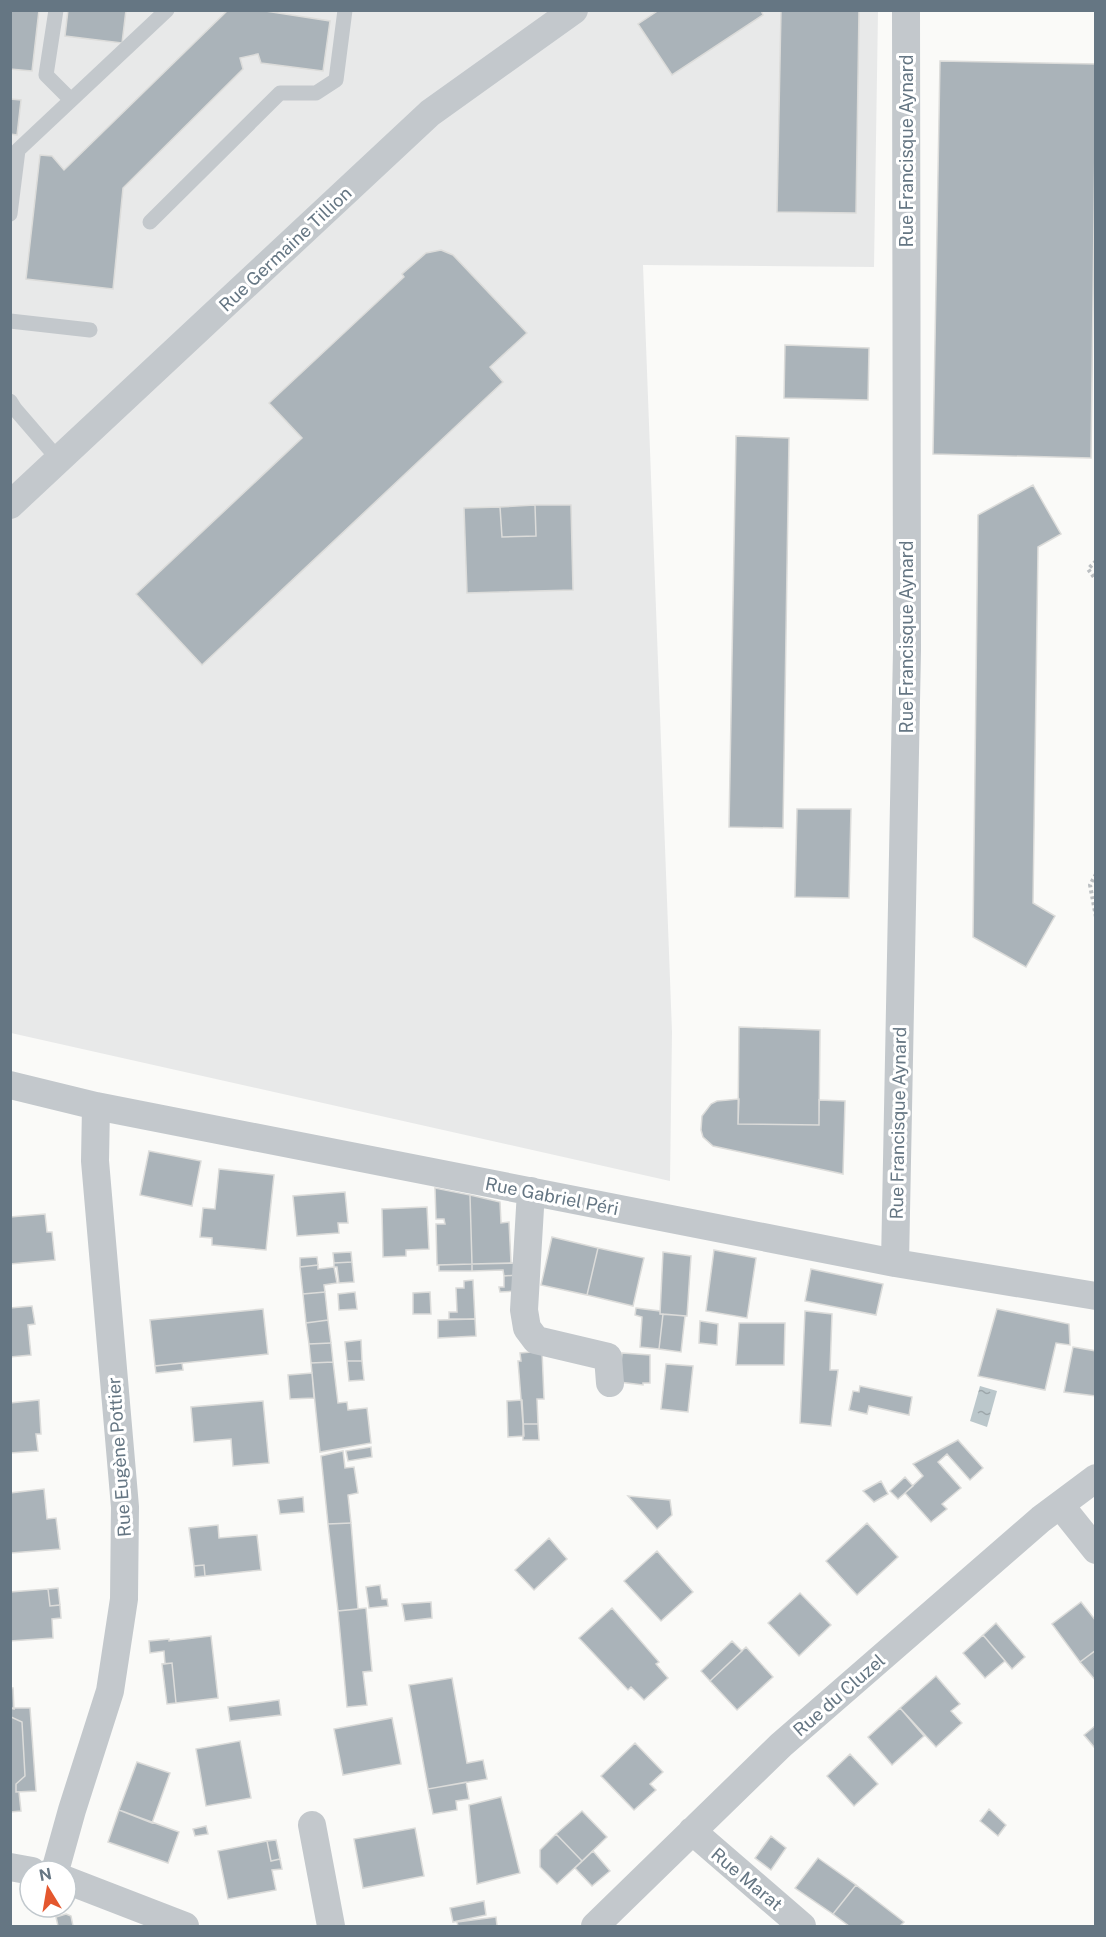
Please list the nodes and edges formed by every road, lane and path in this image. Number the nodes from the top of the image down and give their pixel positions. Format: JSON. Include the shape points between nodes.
{"nodes":[{"id":1,"x":56,"y":10,"type":"edge"},
{"id":2,"x":167,"y":10,"type":"edge"},
{"id":3,"x":345,"y":10,"type":"edge"},
{"id":4,"x":574,"y":10,"type":"edge"},
{"id":5,"x":906,"y":10,"type":"edge"},
{"id":6,"x":71,"y":100,"type":"junction"},
{"id":7,"x":10,"y":214,"type":"edge"},
{"id":8,"x":150,"y":222,"type":"dead end"},
{"id":9,"x":10,"y":321,"type":"edge"},
{"id":10,"x":90,"y":330,"type":"dead end"},
{"id":11,"x":10,"y":401,"type":"edge"},
{"id":12,"x":60,"y":460,"type":"junction"},
{"id":13,"x":10,"y":506,"type":"edge"},
{"id":14,"x":1095,"y":561,"type":"edge"},
{"id":15,"x":1095,"y":580,"type":"edge"},
{"id":16,"x":1095,"y":874,"type":"edge"},
{"id":17,"x":1095,"y":917,"type":"edge"},
{"id":18,"x":10,"y":1086,"type":"edge"},
{"id":19,"x":96,"y":1106,"type":"junction"},
{"id":20,"x":531,"y":1191,"type":"junction"},
{"id":21,"x":895,"y":1263,"type":"junction"},
{"id":22,"x":1095,"y":1296,"type":"edge"},
{"id":23,"x":610,"y":1383,"type":"dead end"},
{"id":24,"x":1095,"y":1478,"type":"edge"},
{"id":25,"x":1060,"y":1505,"type":"junction"},
{"id":26,"x":1095,"y":1550,"type":"edge"},
{"id":27,"x":312,"y":1826,"type":"dead end"},
{"id":28,"x":692,"y":1832,"type":"junction"},
{"id":29,"x":58,"y":1859,"type":"edge"},
{"id":30,"x":78,"y":1885,"type":"edge"},
{"id":31,"x":185,"y":1926,"type":"edge"},
{"id":32,"x":331,"y":1926,"type":"edge"},
{"id":33,"x":595,"y":1926,"type":"edge"},
{"id":34,"x":802,"y":1926,"type":"edge"}],
"edges":[{"from":1,"to":6,"type":"lane","via":[[46,75]]},
{"from":2,"to":6,"type":"lane"},
{"from":3,"to":8,"type":"lane","via":[[336,80],[316,93],[280,93]]},
{"from":4,"to":12,"type":"street","name":"Rue Germaine Tillion","via":[[430,112]]},
{"from":5,"to":21,"type":"street","name":"Rue Francisque Aynard","via":[[907,650]]},
{"from":6,"to":7,"type":"lane","via":[[18,150]]},
{"from":9,"to":10,"type":"lane"},
{"from":11,"to":12,"type":"lane"},
{"from":12,"to":13,"type":"street","name":"Rue Germaine Tillion"},
{"from":14,"to":15,"type":"path","via":[[1088,569]]},
{"from":16,"to":17,"type":"path","via":[[1090,885]]},
{"from":18,"to":19,"type":"street","name":"Rue Gabriel Péri"},
{"from":19,"to":20,"type":"street","name":"Rue Gabriel Péri"},
{"from":19,"to":29,"type":"street","name":"Rue Eugène Pottier","via":[[95,1161],[125,1507],[124,1599],[110,1692]]},
{"from":20,"to":21,"type":"street","name":"Rue Gabriel Péri"},
{"from":20,"to":23,"type":"street","via":[[524,1310],[527,1328],[536,1340],[608,1357]]},
{"from":21,"to":22,"type":"street","name":"Rue Gabriel Péri"},
{"from":24,"to":25,"type":"street","name":"Rue du Cluzel"},
{"from":25,"to":26,"type":"street"},
{"from":25,"to":28,"type":"street","name":"Rue du Cluzel","via":[[781,1745]]},
{"from":27,"to":32,"type":"street"},
{"from":28,"to":33,"type":"street","name":"Rue du Cluzel"},
{"from":28,"to":34,"type":"street","name":"Rue Marat"},
{"from":30,"to":31,"type":"street"}]}
